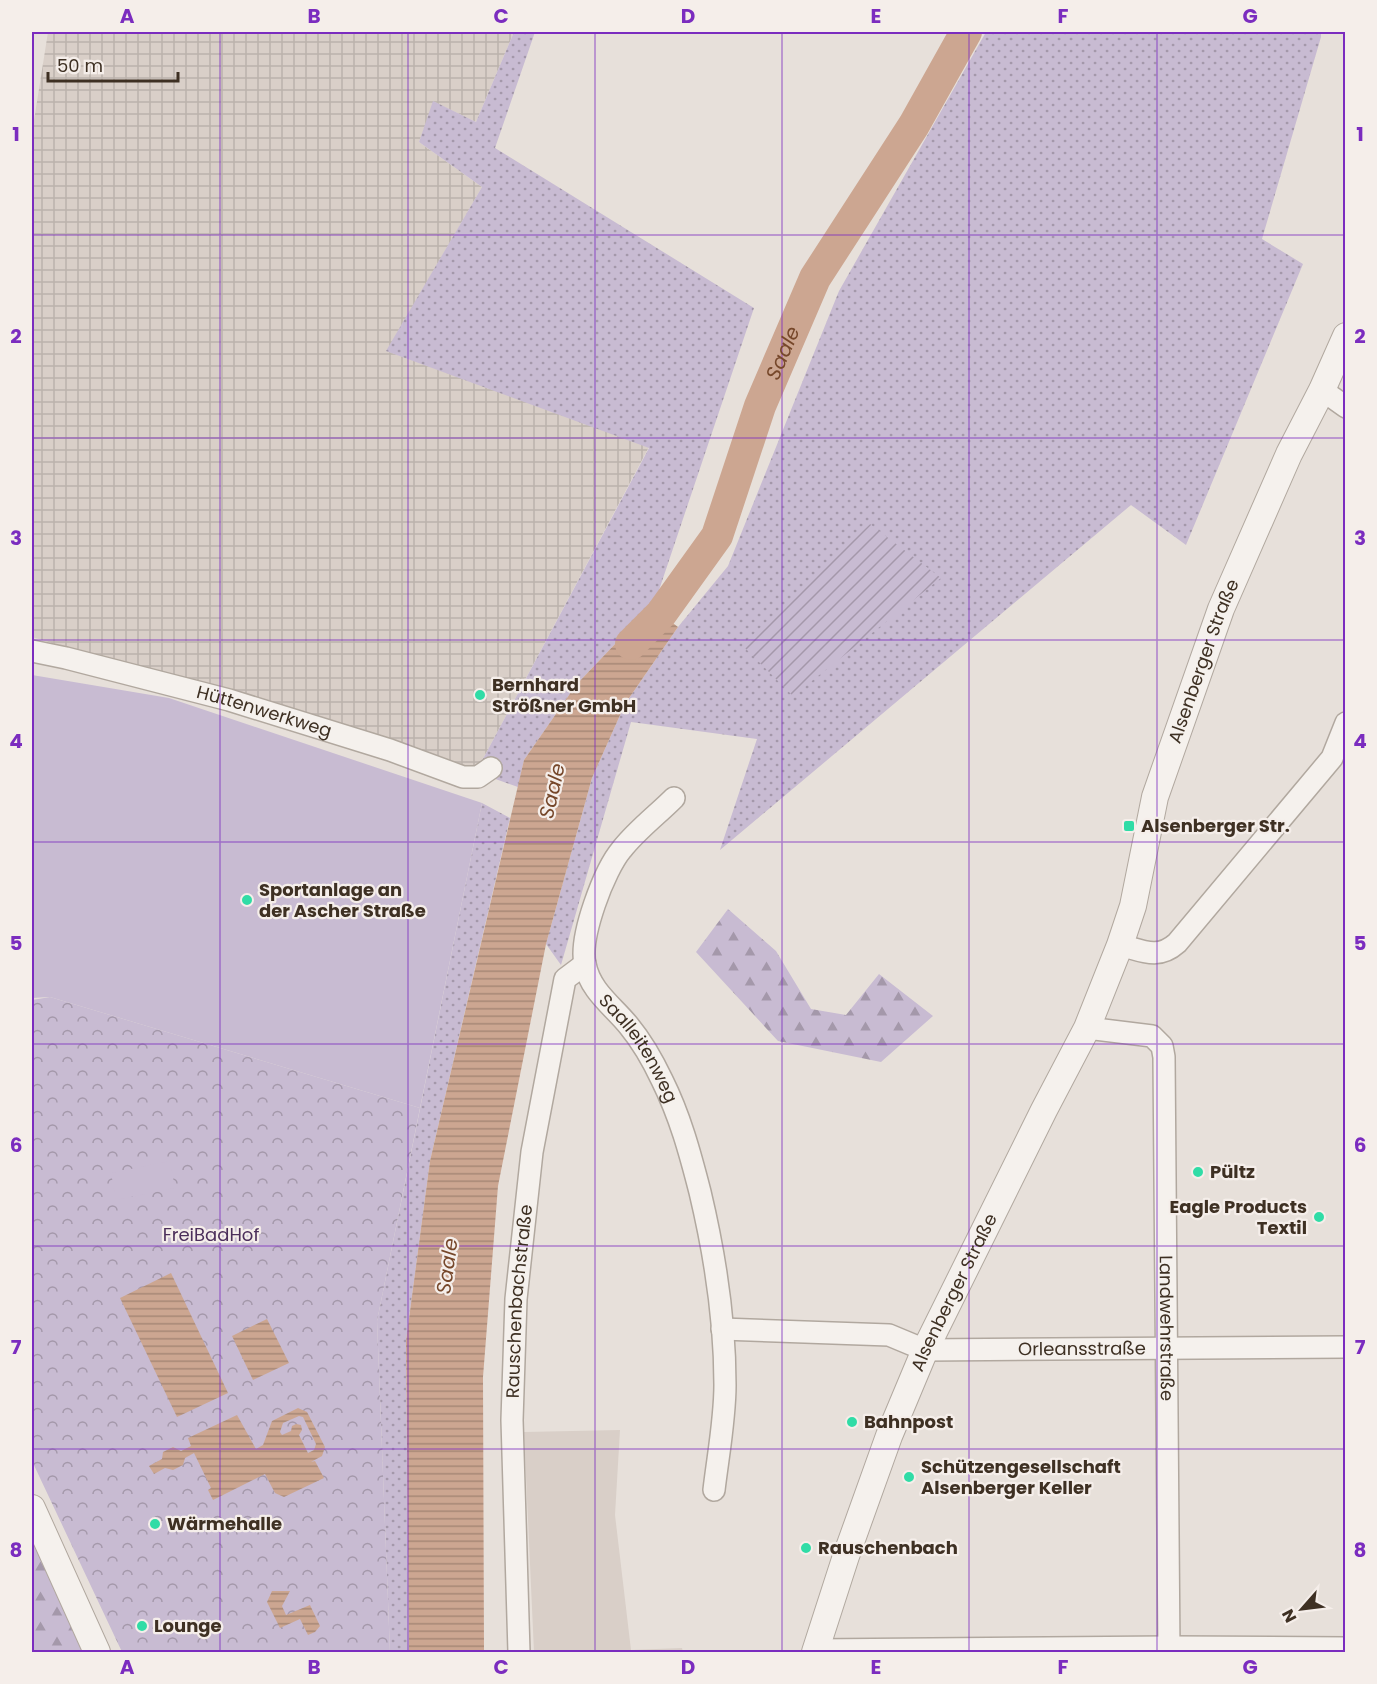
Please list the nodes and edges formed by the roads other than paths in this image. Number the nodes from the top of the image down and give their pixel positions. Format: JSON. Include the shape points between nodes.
{"nodes":[{"id":1,"x":1346,"y":336,"type":"edge"},
{"id":2,"x":1322,"y":390,"type":"junction"},
{"id":3,"x":1346,"y":407,"type":"edge"},
{"id":4,"x":32,"y":651,"type":"edge"},
{"id":5,"x":1346,"y":723,"type":"edge"},
{"id":6,"x":491,"y":768,"type":"dead end"},
{"id":7,"x":674,"y":798,"type":"dead end"},
{"id":8,"x":1120,"y":945,"type":"junction"},
{"id":9,"x":585,"y":964,"type":"junction"},
{"id":10,"x":1087,"y":1028,"type":"junction"},
{"id":11,"x":722,"y":1329,"type":"junction"},
{"id":12,"x":1346,"y":1347,"type":"edge"},
{"id":13,"x":925,"y":1350,"type":"junction"},
{"id":14,"x":1168,"y":1350,"type":"junction"},
{"id":15,"x":714,"y":1490,"type":"dead end"},
{"id":16,"x":32,"y":1508,"type":"edge"},
{"id":17,"x":1346,"y":1648,"type":"edge"},
{"id":18,"x":1169,"y":1650,"type":"edge"},
{"id":19,"x":815,"y":1651,"type":"edge"},
{"id":20,"x":97,"y":1653,"type":"edge"},
{"id":21,"x":519,"y":1653,"type":"edge"}],
"edges":[{"from":1,"to":2,"type":"street","name":"Alsenberger Straße"},
{"from":2,"to":3,"type":"street"},
{"from":2,"to":8,"type":"street","name":"Alsenberger Straße","via":[[1289,454],[1221,609],[1155,797],[1133,906]]},
{"from":4,"to":6,"type":"street","name":"Hüttenwerkweg","via":[[229,700],[463,777],[477,777]]},
{"from":5,"to":8,"type":"street","via":[[1332,758],[1177,943],[1168,951],[1155,954]]},
{"from":7,"to":9,"type":"street","name":"Saalleitenweg","via":[[622,849],[609,869],[585,940]]},
{"from":8,"to":10,"type":"street","name":"Alsenberger Straße"},
{"from":9,"to":11,"type":"street","name":"Saalleitenweg","via":[[606,1004],[628,1024],[647,1050],[678,1113],[713,1245]]},
{"from":9,"to":21,"type":"street","name":"Rauschenbachstraße","via":[[565,979],[532,1152],[516,1299],[512,1420]]},
{"from":10,"to":13,"type":"street","name":"Alsenberger Straße"},
{"from":10,"to":14,"type":"street","name":"Landwehrstraße","via":[[1152,1036],[1162,1046]]},
{"from":11,"to":13,"type":"street","via":[[889,1335]]},
{"from":11,"to":15,"type":"street","name":"Saalleitenweg","via":[[725,1387]]},
{"from":12,"to":14,"type":"street","name":"Orleansstraße"},
{"from":13,"to":14,"type":"street","name":"Orleansstraße"},
{"from":13,"to":19,"type":"street","name":"Alsenberger Straße","via":[[888,1436]]},
{"from":14,"to":18,"type":"street","name":"Landwehrstraße"},
{"from":16,"to":20,"type":"street"},
{"from":17,"to":18,"type":"street"},
{"from":18,"to":19,"type":"street"}]}
